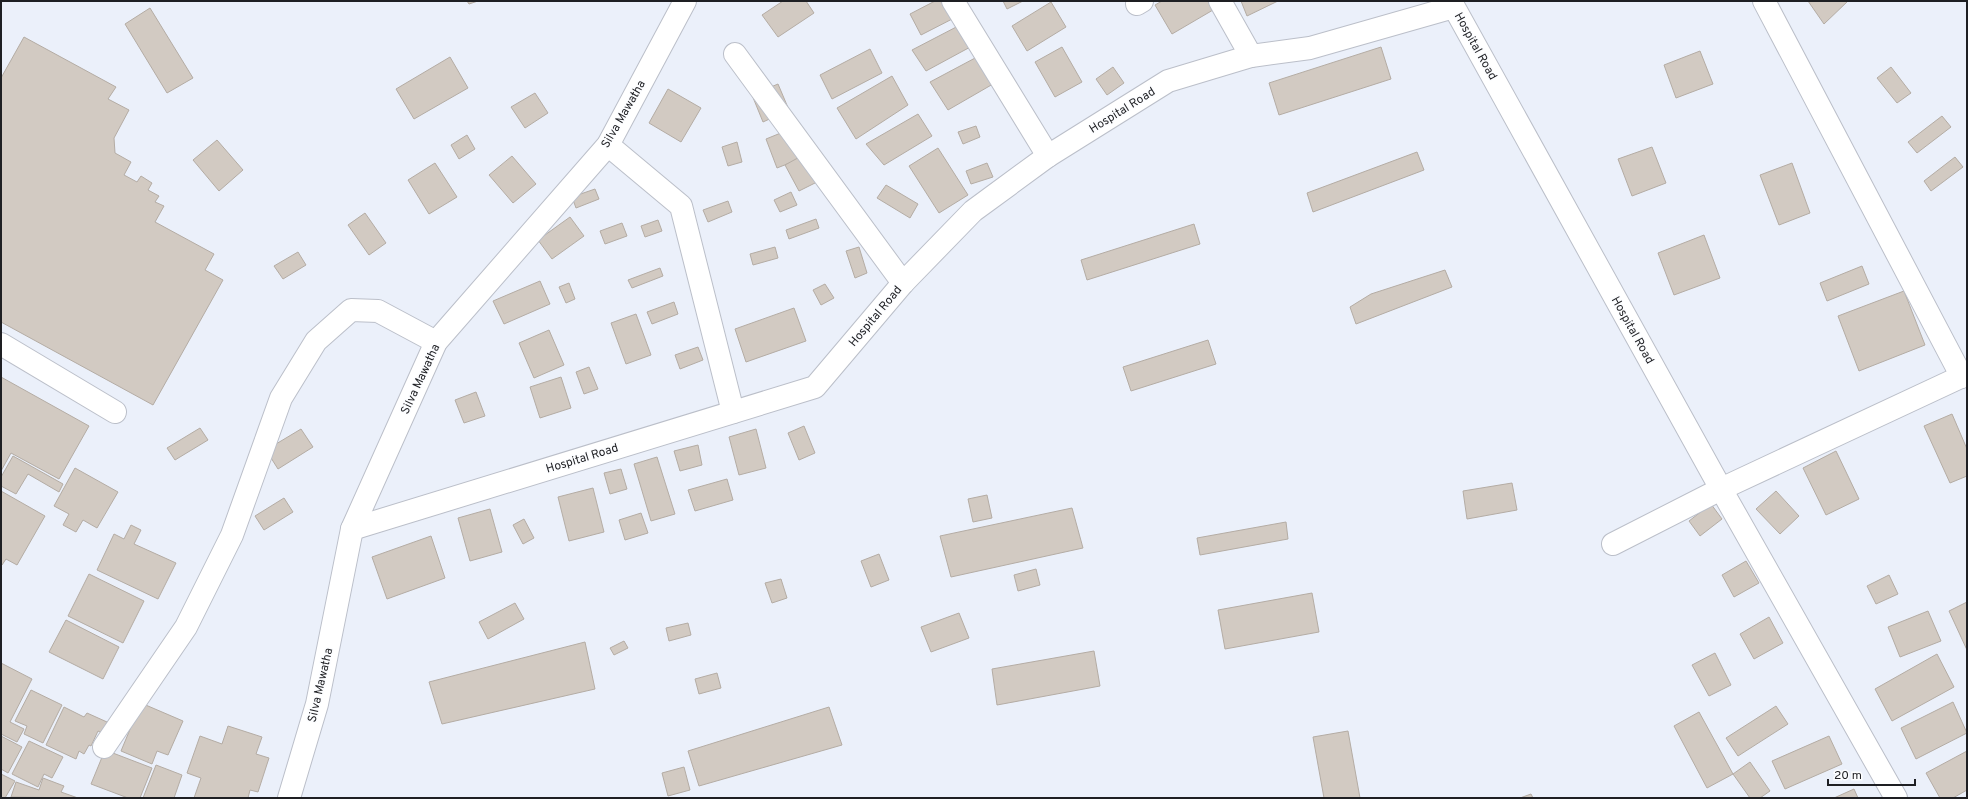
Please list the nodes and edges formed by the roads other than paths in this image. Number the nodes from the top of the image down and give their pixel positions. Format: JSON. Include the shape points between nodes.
{"nodes":[{"id":1,"x":685,"y":1,"type":"edge"},
{"id":2,"x":953,"y":1,"type":"edge"},
{"id":3,"x":1220,"y":1,"type":"edge"},
{"id":4,"x":1764,"y":1,"type":"edge"},
{"id":5,"x":1453,"y":4,"type":"edge"},
{"id":6,"x":735,"y":54,"type":"dead end"},
{"id":7,"x":1251,"y":56,"type":"junction"},
{"id":8,"x":608,"y":145,"type":"junction"},
{"id":9,"x":1048,"y":156,"type":"junction"},
{"id":10,"x":903,"y":283,"type":"junction"},
{"id":11,"x":436,"y":342,"type":"junction"},
{"id":12,"x":1,"y":344,"type":"edge"},
{"id":13,"x":1965,"y":376,"type":"edge"},
{"id":14,"x":115,"y":412,"type":"dead end"},
{"id":15,"x":733,"y":412,"type":"junction"},
{"id":16,"x":1721,"y":489,"type":"junction"},
{"id":17,"x":352,"y":529,"type":"junction"},
{"id":18,"x":1613,"y":544,"type":"dead end"},
{"id":19,"x":104,"y":747,"type":"dead end"},
{"id":20,"x":289,"y":798,"type":"edge"},
{"id":21,"x":1896,"y":798,"type":"edge"}],
"edges":[{"from":1,"to":8,"type":"street","name":"Silva Mawatha"},
{"from":2,"to":9,"type":"street"},
{"from":3,"to":7,"type":"street"},
{"from":4,"to":13,"type":"street"},
{"from":5,"to":7,"type":"street","name":"Hospital Road","via":[[1310,48]]},
{"from":5,"to":16,"type":"street","name":"Hospital Road"},
{"from":6,"to":10,"type":"street"},
{"from":7,"to":9,"type":"street","name":"Hospital Road","via":[[1168,81]]},
{"from":8,"to":11,"type":"street","name":"Silva Mawatha"},
{"from":8,"to":15,"type":"street","via":[[681,206]]},
{"from":9,"to":10,"type":"street","name":"Hospital Road","via":[[973,211]]},
{"from":10,"to":15,"type":"street","name":"Hospital Road","via":[[815,387]]},
{"from":11,"to":17,"type":"street","name":"Silva Mawatha"},
{"from":11,"to":19,"type":"street","via":[[378,311],[351,310],[316,341],[281,398],[232,535],[186,627]]},
{"from":12,"to":14,"type":"street"},
{"from":13,"to":16,"type":"street"},
{"from":15,"to":17,"type":"street","name":"Hospital Road"},
{"from":16,"to":18,"type":"street"},
{"from":16,"to":21,"type":"street","name":"Hospital Road"},
{"from":17,"to":20,"type":"street","name":"Silva Mawatha","via":[[318,704]]}]}
